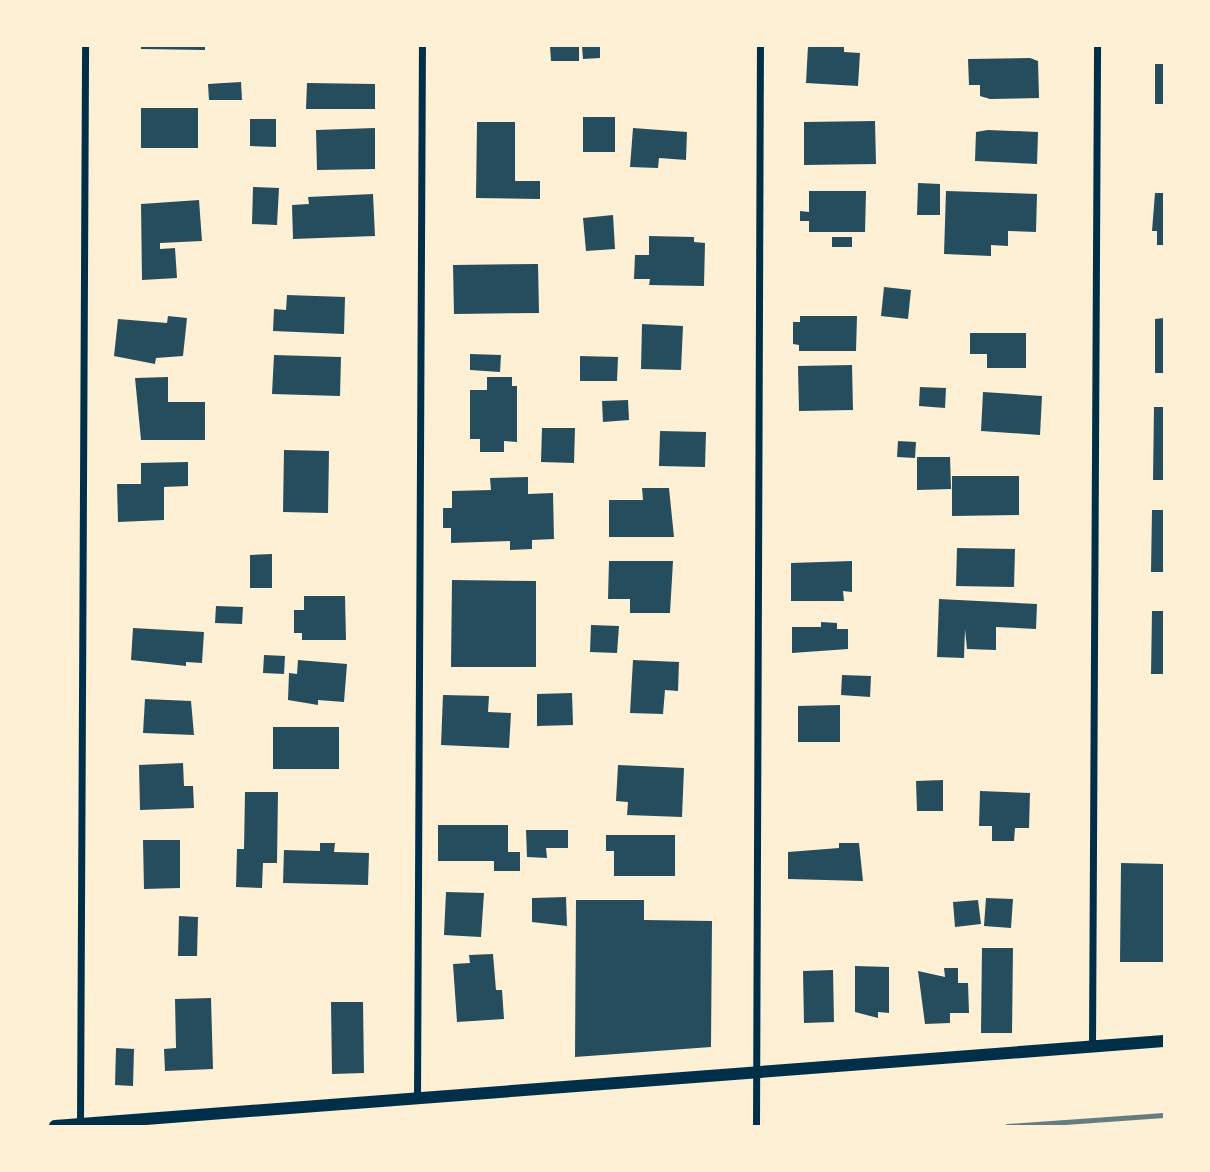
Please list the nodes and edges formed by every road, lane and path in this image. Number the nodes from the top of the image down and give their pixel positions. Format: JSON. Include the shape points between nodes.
{"nodes":[{"id":1,"x":85,"y":46,"type":"edge"},
{"id":2,"x":422,"y":46,"type":"edge"},
{"id":3,"x":760,"y":46,"type":"edge"},
{"id":4,"x":1097,"y":46,"type":"edge"},
{"id":5,"x":1164,"y":1041,"type":"edge"},
{"id":6,"x":1093,"y":1046,"type":"junction"},
{"id":7,"x":757,"y":1073,"type":"junction"},
{"id":8,"x":417,"y":1098,"type":"junction"},
{"id":9,"x":80,"y":1125,"type":"junction"},
{"id":10,"x":55,"y":1126,"type":"edge"},
{"id":11,"x":757,"y":1126,"type":"edge"}],
"edges":[{"from":1,"to":9,"type":"street"},
{"from":2,"to":8,"type":"street"},
{"from":3,"to":7,"type":"street"},
{"from":4,"to":6,"type":"street"},
{"from":5,"to":6,"type":"street"},
{"from":6,"to":7,"type":"street"},
{"from":7,"to":8,"type":"street"},
{"from":7,"to":11,"type":"street"},
{"from":8,"to":9,"type":"street"},
{"from":9,"to":10,"type":"street"}]}
